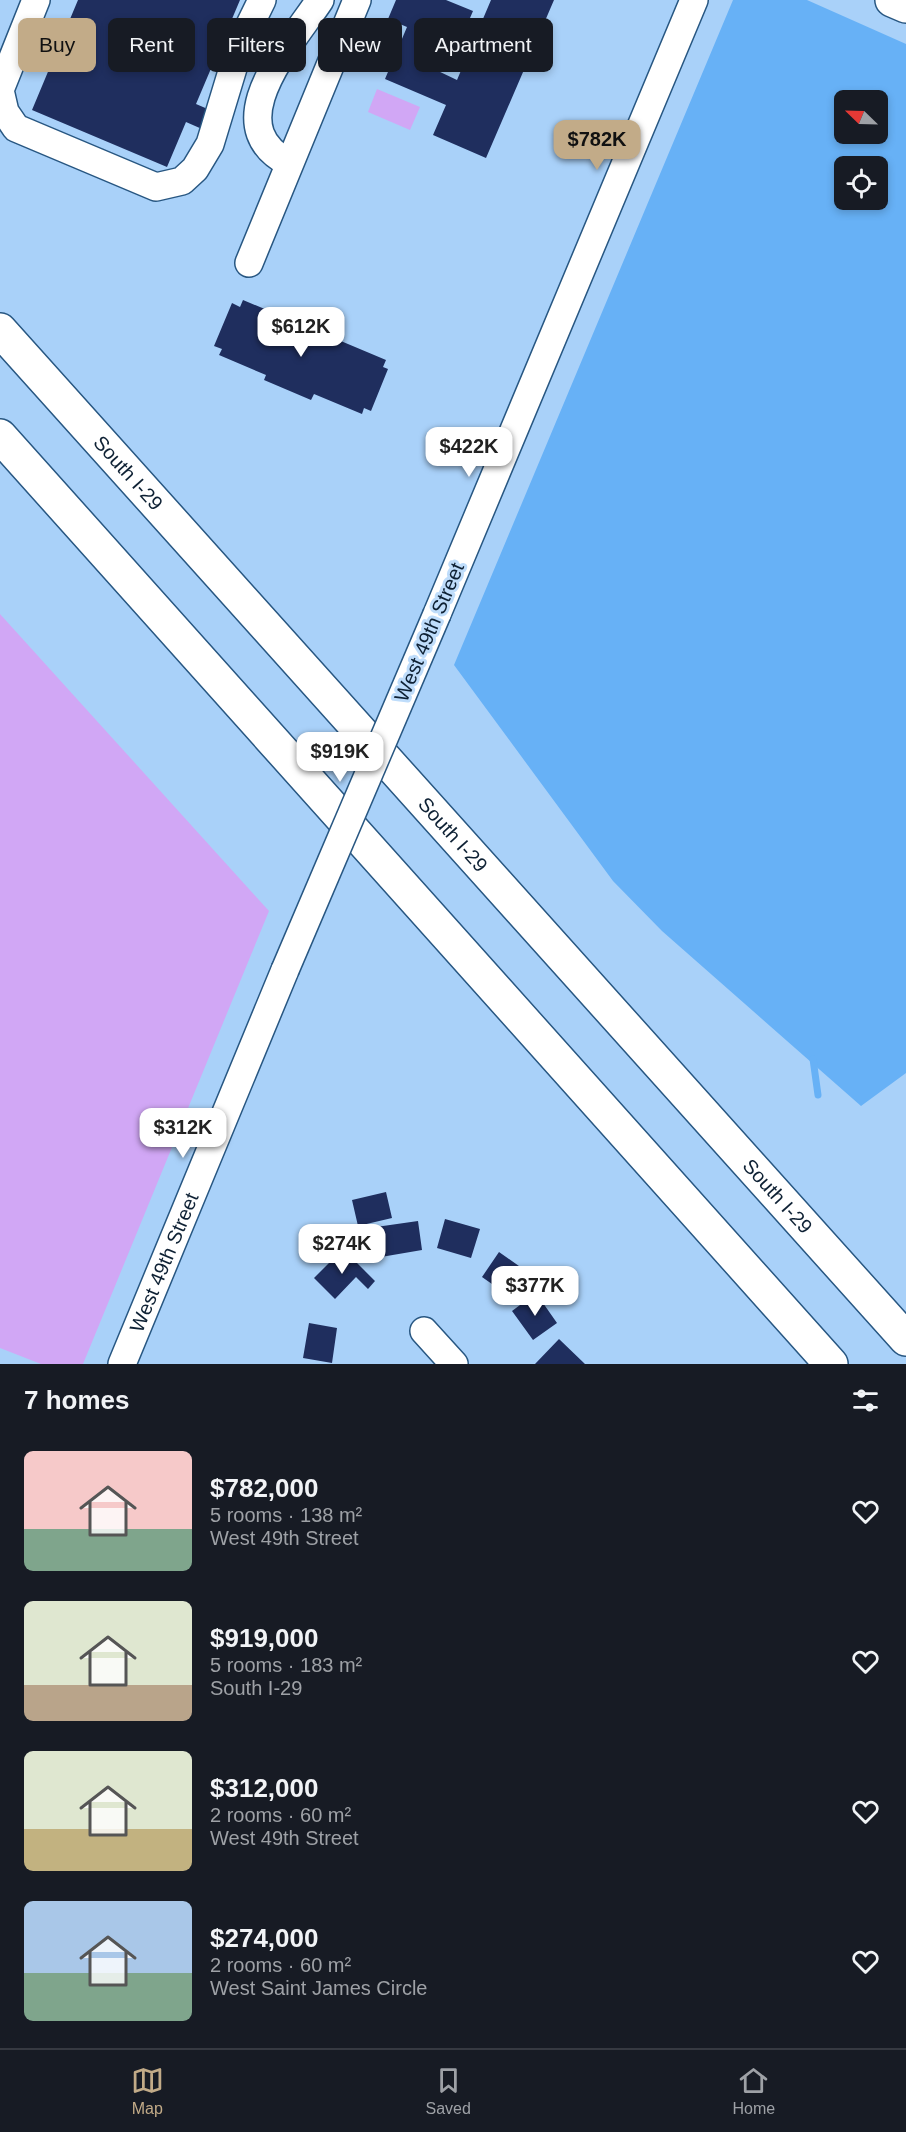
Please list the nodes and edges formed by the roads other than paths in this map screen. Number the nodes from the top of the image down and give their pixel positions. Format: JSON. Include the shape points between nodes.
{"nodes":[{"id":1,"x":36,"y":0,"type":"edge"},
{"id":2,"x":262,"y":0,"type":"edge"},
{"id":3,"x":320,"y":0,"type":"edge"},
{"id":4,"x":357,"y":0,"type":"edge"},
{"id":5,"x":694,"y":0,"type":"edge"},
{"id":6,"x":892,"y":0,"type":"edge"},
{"id":7,"x":906,"y":6,"type":"edge"},
{"id":8,"x":289,"y":163,"type":"junction"},
{"id":9,"x":249,"y":263,"type":"dead end"},
{"id":10,"x":0,"y":330,"type":"edge"},
{"id":11,"x":0,"y":436,"type":"edge"},
{"id":12,"x":424,"y":1331,"type":"dead end"},
{"id":13,"x":906,"y":1339,"type":"edge"},
{"id":14,"x":122,"y":1364,"type":"edge"},
{"id":15,"x":454,"y":1364,"type":"edge"},
{"id":16,"x":831,"y":1364,"type":"edge"}],
"edges":[{"from":1,"to":2,"type":"street","via":[[0,90],[5,112],[16,129],[156,187],[182,181],[195,169],[210,144],[240,45]]},
{"from":3,"to":8,"type":"street","via":[[282,53],[264,87],[257,111],[265,141],[277,157]]},
{"from":4,"to":8,"type":"street"},
{"from":5,"to":14,"type":"street","name":"West 49th Street","bridge":true},
{"from":6,"to":7,"type":"main road"},
{"from":8,"to":9,"type":"street"},
{"from":10,"to":13,"type":"main road","name":"South I-29"},
{"from":11,"to":16,"type":"main road"},
{"from":12,"to":15,"type":"street"}]}
